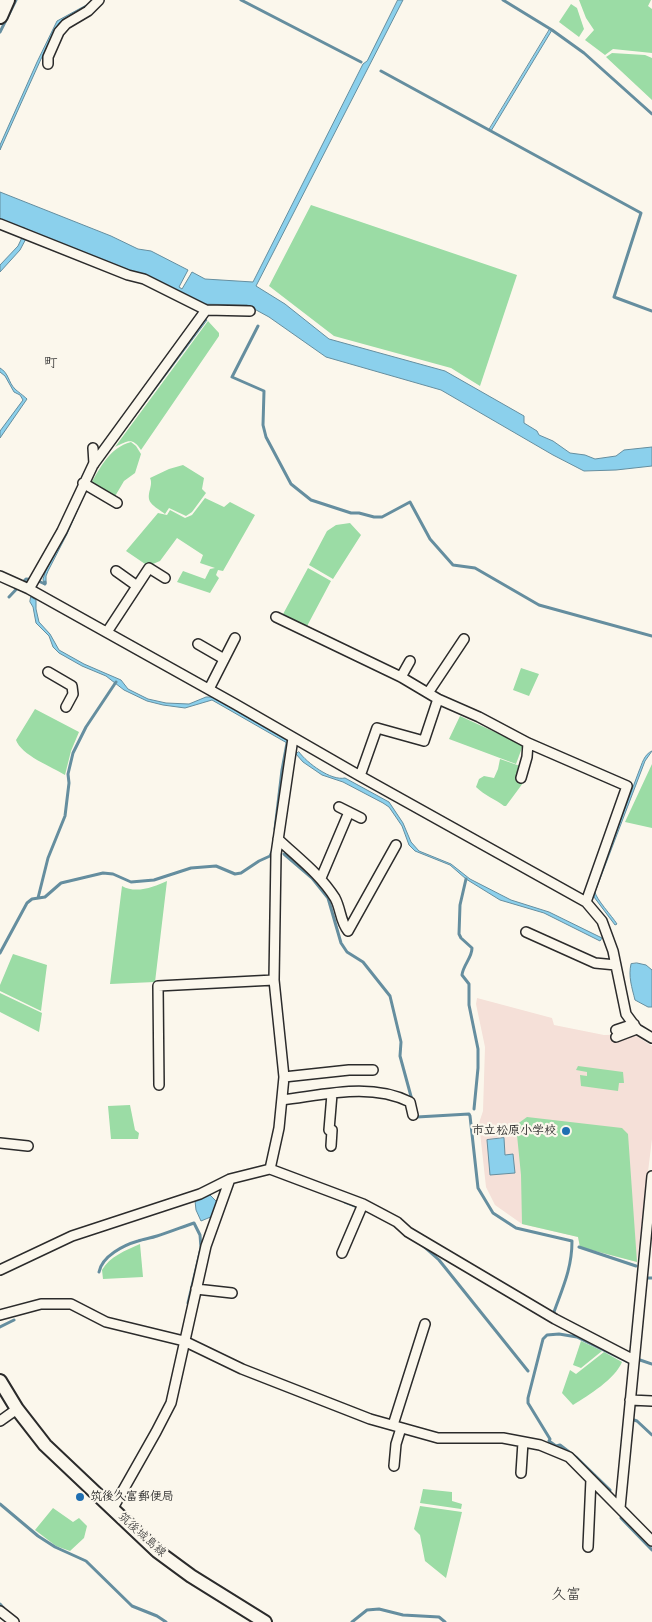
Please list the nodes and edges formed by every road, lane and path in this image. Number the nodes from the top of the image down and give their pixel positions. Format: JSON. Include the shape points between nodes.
{"nodes":[{"id":1,"x":7,"y":0,"type":"edge"},
{"id":2,"x":99,"y":0,"type":"edge"},
{"id":3,"x":0,"y":16,"type":"edge"},
{"id":4,"x":48,"y":64,"type":"dead end"},
{"id":5,"x":0,"y":224,"type":"edge"},
{"id":6,"x":206,"y":310,"type":"junction"},
{"id":7,"x":250,"y":311,"type":"dead end"},
{"id":8,"x":93,"y":448,"type":"dead end"},
{"id":9,"x":94,"y":464,"type":"junction"},
{"id":10,"x":83,"y":483,"type":"junction"},
{"id":11,"x":117,"y":503,"type":"dead end"},
{"id":12,"x":116,"y":571,"type":"dead end"},
{"id":13,"x":0,"y":576,"type":"edge"},
{"id":14,"x":165,"y":578,"type":"dead end"},
{"id":15,"x":137,"y":586,"type":"junction"},
{"id":16,"x":29,"y":589,"type":"junction"},
{"id":17,"x":276,"y":617,"type":"dead end"},
{"id":18,"x":107,"y":632,"type":"junction"},
{"id":19,"x":235,"y":638,"type":"dead end"},
{"id":20,"x":464,"y":639,"type":"dead end"},
{"id":21,"x":198,"y":644,"type":"dead end"},
{"id":22,"x":224,"y":659,"type":"junction"},
{"id":23,"x":410,"y":661,"type":"dead end"},
{"id":24,"x":48,"y":672,"type":"dead end"},
{"id":25,"x":401,"y":677,"type":"junction"},
{"id":26,"x":209,"y":689,"type":"junction"},
{"id":27,"x":428,"y":693,"type":"junction"},
{"id":28,"x":438,"y":699,"type":"junction"},
{"id":29,"x":66,"y":707,"type":"dead end"},
{"id":30,"x":293,"y":738,"type":"junction"},
{"id":31,"x":528,"y":743,"type":"junction"},
{"id":32,"x":360,"y":776,"type":"junction"},
{"id":33,"x":521,"y":778,"type":"dead end"},
{"id":34,"x":339,"y":808,"type":"dead end"},
{"id":35,"x":349,"y":812,"type":"junction"},
{"id":36,"x":361,"y":818,"type":"dead end"},
{"id":37,"x":278,"y":839,"type":"junction"},
{"id":38,"x":396,"y":845,"type":"dead end"},
{"id":39,"x":321,"y":878,"type":"junction"},
{"id":40,"x":586,"y":902,"type":"junction"},
{"id":41,"x":526,"y":932,"type":"dead end"},
{"id":42,"x":616,"y":965,"type":"junction"},
{"id":43,"x":274,"y":980,"type":"junction"},
{"id":44,"x":635,"y":1027,"type":"junction"},
{"id":45,"x":616,"y":1034,"type":"dead end"},
{"id":46,"x":652,"y":1038,"type":"edge"},
{"id":47,"x":373,"y":1070,"type":"dead end"},
{"id":48,"x":284,"y":1077,"type":"junction"},
{"id":49,"x":159,"y":1085,"type":"dead end"},
{"id":50,"x":332,"y":1094,"type":"junction"},
{"id":51,"x":282,"y":1100,"type":"junction"},
{"id":52,"x":413,"y":1115,"type":"dead end"},
{"id":53,"x":0,"y":1143,"type":"edge"},
{"id":54,"x":28,"y":1146,"type":"dead end"},
{"id":55,"x":331,"y":1146,"type":"dead end"},
{"id":56,"x":270,"y":1169,"type":"junction"},
{"id":57,"x":652,"y":1177,"type":"edge"},
{"id":58,"x":230,"y":1179,"type":"junction"},
{"id":59,"x":363,"y":1204,"type":"junction"},
{"id":60,"x":342,"y":1253,"type":"dead end"},
{"id":61,"x":0,"y":1270,"type":"edge"},
{"id":62,"x":196,"y":1289,"type":"junction"},
{"id":63,"x":232,"y":1293,"type":"dead end"},
{"id":64,"x":0,"y":1315,"type":"edge"},
{"id":65,"x":425,"y":1324,"type":"dead end"},
{"id":66,"x":184,"y":1341,"type":"junction"},
{"id":67,"x":634,"y":1360,"type":"junction"},
{"id":68,"x":0,"y":1381,"type":"edge"},
{"id":69,"x":630,"y":1400,"type":"junction"},
{"id":70,"x":652,"y":1400,"type":"edge"},
{"id":71,"x":17,"y":1409,"type":"junction"},
{"id":72,"x":0,"y":1421,"type":"edge"},
{"id":73,"x":397,"y":1427,"type":"junction"},
{"id":74,"x":522,"y":1442,"type":"junction"},
{"id":75,"x":394,"y":1466,"type":"dead end"},
{"id":76,"x":522,"y":1474,"type":"dead end"},
{"id":77,"x":591,"y":1479,"type":"junction"},
{"id":78,"x":113,"y":1508,"type":"junction"},
{"id":79,"x":620,"y":1508,"type":"junction"},
{"id":80,"x":652,"y":1541,"type":"edge"},
{"id":81,"x":588,"y":1547,"type":"dead end"},
{"id":82,"x":0,"y":1611,"type":"edge"},
{"id":83,"x":14,"y":1622,"type":"edge"},
{"id":84,"x":265,"y":1622,"type":"edge"}],
"edges":[{"from":1,"to":3,"type":"main road"},
{"from":2,"to":4,"type":"street","via":[[59,32]]},
{"from":5,"to":6,"type":"street","via":[[128,276],[144,279]]},
{"from":6,"to":7,"type":"street"},
{"from":6,"to":9,"type":"street"},
{"from":8,"to":9,"type":"street"},
{"from":9,"to":10,"type":"street"},
{"from":10,"to":11,"type":"street"},
{"from":10,"to":16,"type":"street","via":[[62,531]]},
{"from":12,"to":15,"type":"street"},
{"from":13,"to":16,"type":"street"},
{"from":14,"to":15,"type":"street","via":[[149,568]]},
{"from":15,"to":18,"type":"street"},
{"from":16,"to":18,"type":"street"},
{"from":17,"to":25,"type":"street"},
{"from":18,"to":26,"type":"street"},
{"from":19,"to":22,"type":"street"},
{"from":20,"to":27,"type":"street"},
{"from":21,"to":22,"type":"street"},
{"from":22,"to":26,"type":"street"},
{"from":23,"to":25,"type":"street"},
{"from":24,"to":29,"type":"street","via":[[72,686],[73,694]]},
{"from":25,"to":27,"type":"street"},
{"from":26,"to":30,"type":"street"},
{"from":27,"to":28,"type":"street"},
{"from":28,"to":31,"type":"street"},
{"from":28,"to":32,"type":"street","via":[[424,741],[377,728]]},
{"from":30,"to":32,"type":"street"},
{"from":30,"to":37,"type":"street"},
{"from":31,"to":33,"type":"street"},
{"from":31,"to":40,"type":"street","via":[[627,786]]},
{"from":32,"to":40,"type":"street"},
{"from":34,"to":35,"type":"street"},
{"from":35,"to":36,"type":"street"},
{"from":35,"to":39,"type":"street"},
{"from":37,"to":39,"type":"street"},
{"from":37,"to":43,"type":"street"},
{"from":38,"to":39,"type":"street","via":[[348,930],[336,900]]},
{"from":40,"to":42,"type":"street","via":[[602,921]]},
{"from":41,"to":42,"type":"street","via":[[595,963]]},
{"from":42,"to":44,"type":"street","via":[[626,1014]]},
{"from":43,"to":48,"type":"street"},
{"from":43,"to":49,"type":"street","via":[[158,986]]},
{"from":44,"to":45,"type":"street"},
{"from":44,"to":46,"type":"street"},
{"from":47,"to":48,"type":"street"},
{"from":48,"to":51,"type":"street"},
{"from":50,"to":51,"type":"street"},
{"from":50,"to":52,"type":"street","via":[[378,1092],[410,1102]]},
{"from":50,"to":55,"type":"street"},
{"from":51,"to":56,"type":"street"},
{"from":53,"to":54,"type":"street"},
{"from":56,"to":58,"type":"street"},
{"from":56,"to":59,"type":"street"},
{"from":57,"to":67,"type":"street"},
{"from":58,"to":61,"type":"street","via":[[200,1194],[72,1236]]},
{"from":58,"to":62,"type":"street","via":[[206,1246]]},
{"from":59,"to":60,"type":"street"},
{"from":59,"to":67,"type":"street","via":[[555,1320]]},
{"from":62,"to":63,"type":"street"},
{"from":62,"to":66,"type":"street"},
{"from":64,"to":66,"type":"street","via":[[41,1304],[72,1304],[106,1322]]},
{"from":65,"to":73,"type":"street"},
{"from":66,"to":73,"type":"street","via":[[242,1369]]},
{"from":66,"to":78,"type":"street","via":[[171,1403]]},
{"from":67,"to":69,"type":"street"},
{"from":68,"to":71,"type":"street","name":"筑後城島線"},
{"from":69,"to":70,"type":"street"},
{"from":69,"to":79,"type":"street"},
{"from":71,"to":72,"type":"street"},
{"from":71,"to":78,"type":"street","name":"筑後城島線","via":[[45,1446]]},
{"from":73,"to":74,"type":"street","via":[[438,1438],[503,1438]]},
{"from":73,"to":75,"type":"street"},
{"from":74,"to":76,"type":"street"},
{"from":74,"to":77,"type":"street","via":[[569,1457]]},
{"from":77,"to":79,"type":"street"},
{"from":77,"to":81,"type":"street"},
{"from":78,"to":84,"type":"street","name":"筑後城島線","via":[[157,1551]]},
{"from":79,"to":80,"type":"street"},
{"from":82,"to":83,"type":"street"}]}
